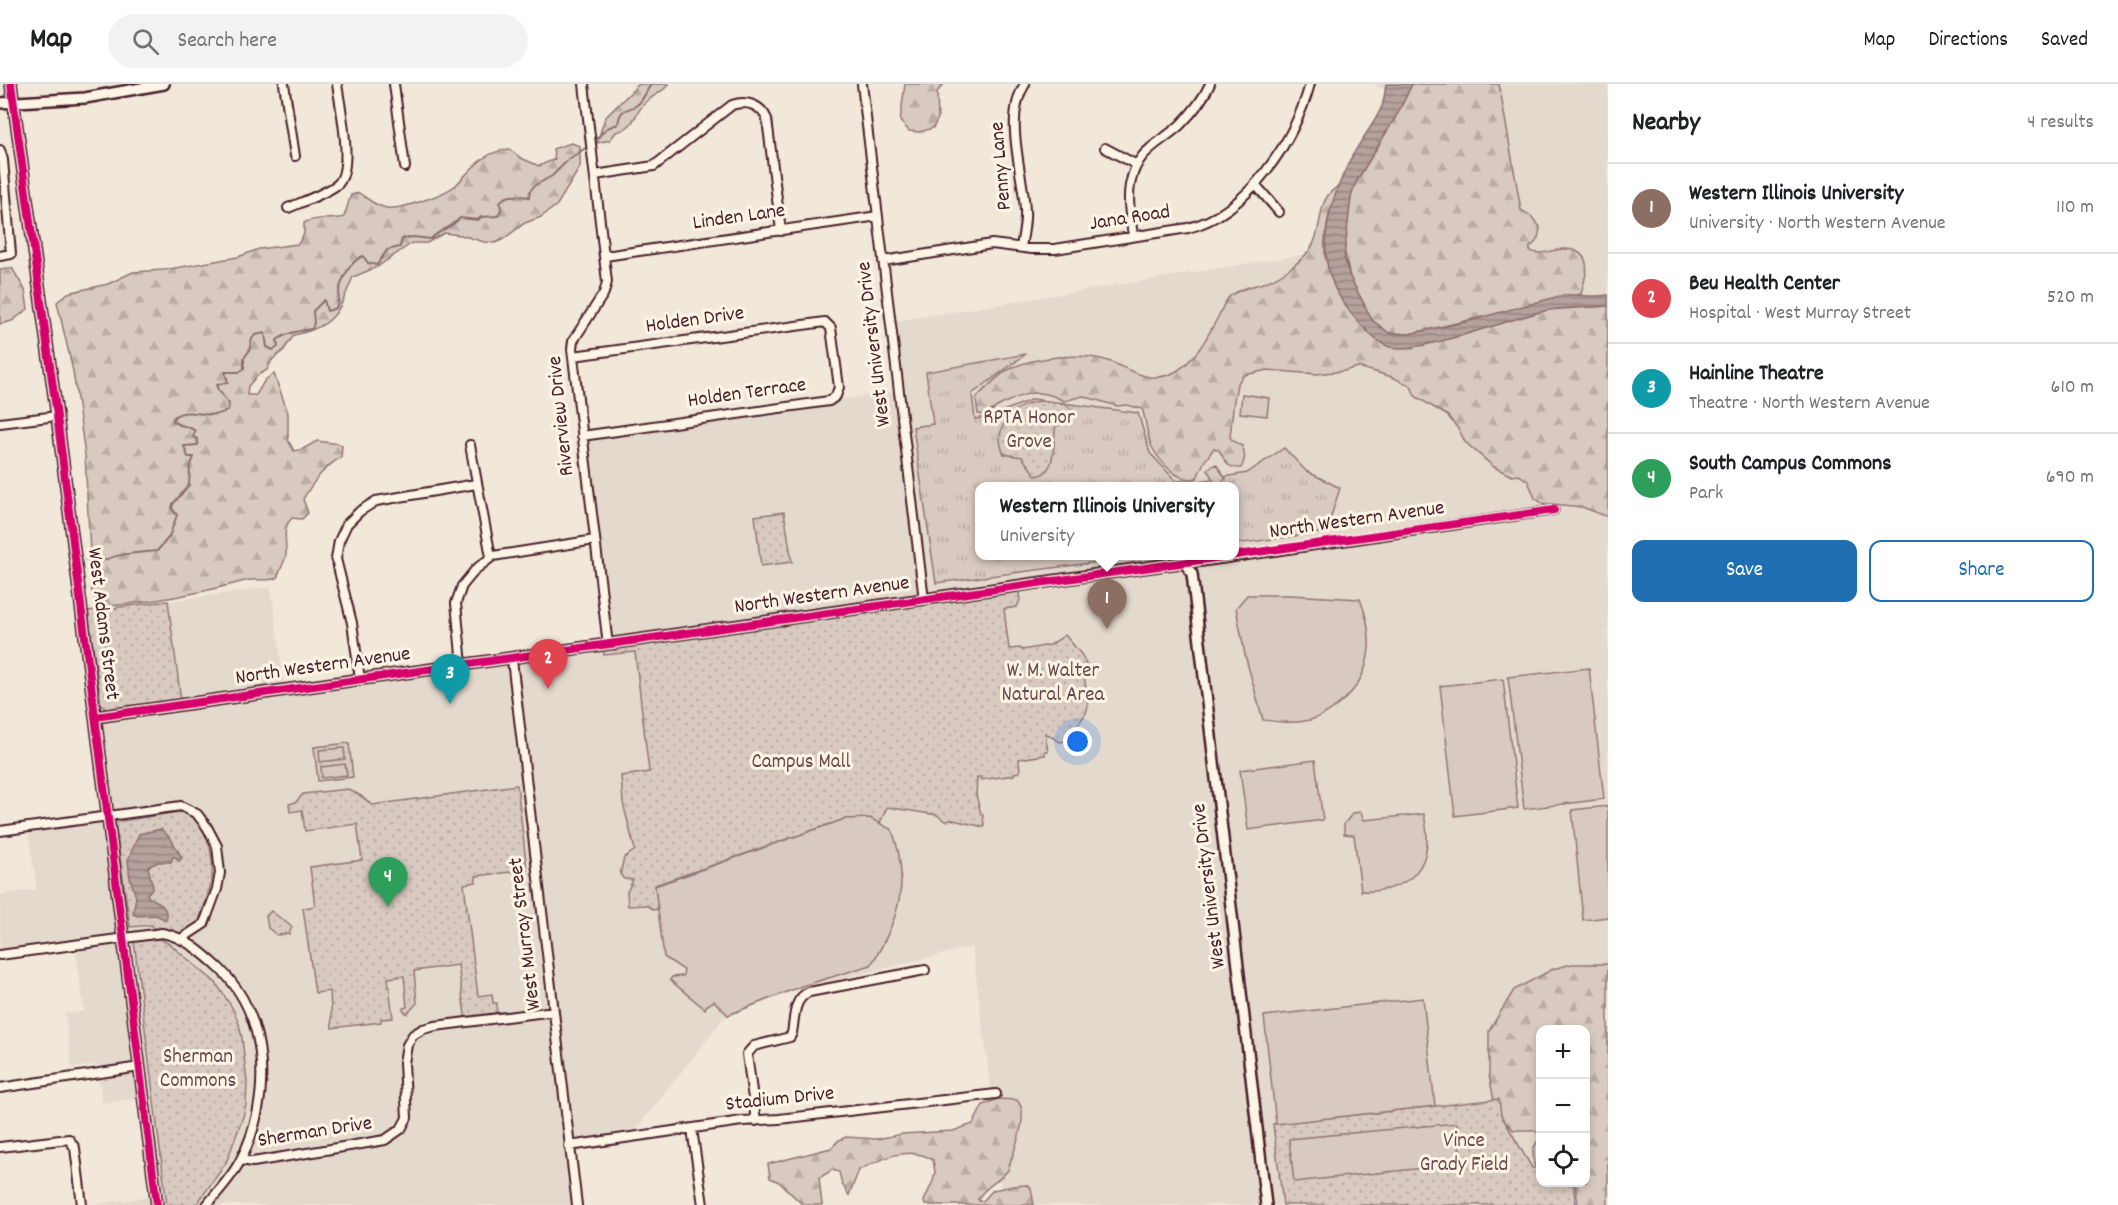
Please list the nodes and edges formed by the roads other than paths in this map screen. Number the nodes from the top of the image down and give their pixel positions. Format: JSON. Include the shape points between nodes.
{"nodes":[{"id":1,"x":11,"y":84,"type":"edge"},
{"id":2,"x":164,"y":84,"type":"edge"},
{"id":3,"x":284,"y":84,"type":"edge"},
{"id":4,"x":337,"y":84,"type":"edge"},
{"id":5,"x":394,"y":84,"type":"edge"},
{"id":6,"x":584,"y":84,"type":"edge"},
{"id":7,"x":862,"y":84,"type":"edge"},
{"id":8,"x":1025,"y":84,"type":"edge"},
{"id":9,"x":1210,"y":84,"type":"edge"},
{"id":10,"x":1310,"y":84,"type":"edge"},
{"id":11,"x":14,"y":102,"type":"junction"},
{"id":12,"x":0,"y":103,"type":"edge"},
{"id":13,"x":1105,"y":148,"type":"dead end"},
{"id":14,"x":0,"y":150,"type":"edge"},
{"id":15,"x":295,"y":156,"type":"dead end"},
{"id":16,"x":1137,"y":165,"type":"junction"},
{"id":17,"x":405,"y":167,"type":"dead end"},
{"id":18,"x":595,"y":176,"type":"junction"},
{"id":19,"x":1254,"y":184,"type":"junction"},
{"id":20,"x":288,"y":208,"type":"dead end"},
{"id":21,"x":1279,"y":212,"type":"dead end"},
{"id":22,"x":878,"y":216,"type":"junction"},
{"id":23,"x":781,"y":231,"type":"junction"},
{"id":24,"x":1133,"y":236,"type":"junction"},
{"id":25,"x":1021,"y":247,"type":"junction"},
{"id":26,"x":0,"y":256,"type":"edge"},
{"id":27,"x":605,"y":256,"type":"junction"},
{"id":28,"x":883,"y":261,"type":"junction"},
{"id":29,"x":823,"y":322,"type":"joint"},
{"id":30,"x":573,"y":356,"type":"junction"},
{"id":31,"x":57,"y":416,"type":"junction"},
{"id":32,"x":0,"y":423,"type":"edge"},
{"id":33,"x":582,"y":436,"type":"junction"},
{"id":34,"x":470,"y":445,"type":"dead end"},
{"id":35,"x":476,"y":484,"type":"junction"},
{"id":36,"x":1554,"y":510,"type":"dead end"},
{"id":37,"x":596,"y":540,"type":"junction"},
{"id":38,"x":491,"y":556,"type":"junction"},
{"id":39,"x":1239,"y":556,"type":"edge"},
{"id":40,"x":1213,"y":560,"type":"edge"},
{"id":41,"x":1186,"y":564,"type":"junction"},
{"id":42,"x":924,"y":600,"type":"junction"},
{"id":43,"x":608,"y":645,"type":"junction"},
{"id":44,"x":512,"y":660,"type":"junction"},
{"id":45,"x":462,"y":665,"type":"junction"},
{"id":46,"x":360,"y":680,"type":"junction"},
{"id":47,"x":95,"y":717,"type":"junction"},
{"id":48,"x":107,"y":816,"type":"junction"},
{"id":49,"x":0,"y":831,"type":"edge"},
{"id":50,"x":123,"y":937,"type":"junction"},
{"id":51,"x":182,"y":939,"type":"junction"},
{"id":52,"x":0,"y":955,"type":"edge"},
{"id":53,"x":925,"y":970,"type":"dead end"},
{"id":54,"x":554,"y":1011,"type":"junction"},
{"id":55,"x":140,"y":1067,"type":"junction"},
{"id":56,"x":0,"y":1088,"type":"edge"},
{"id":57,"x":996,"y":1094,"type":"dead end"},
{"id":58,"x":756,"y":1121,"type":"junction"},
{"id":59,"x":692,"y":1129,"type":"junction"},
{"id":60,"x":569,"y":1146,"type":"junction"},
{"id":61,"x":0,"y":1147,"type":"edge"},
{"id":62,"x":241,"y":1160,"type":"junction"},
{"id":63,"x":82,"y":1205,"type":"edge"},
{"id":64,"x":157,"y":1205,"type":"edge"},
{"id":65,"x":207,"y":1205,"type":"edge"},
{"id":66,"x":577,"y":1205,"type":"edge"},
{"id":67,"x":703,"y":1205,"type":"edge"},
{"id":68,"x":1266,"y":1205,"type":"edge"}],
"edges":[{"from":1,"to":11,"type":"street","name":"West Adams Street"},
{"from":2,"to":11,"type":"street","via":[[85,98]]},
{"from":3,"to":15,"type":"street"},
{"from":4,"to":20,"type":"street","via":[[346,160],[344,174],[337,185]]},
{"from":5,"to":17,"type":"street"},
{"from":6,"to":18,"type":"street","name":"Riverview Drive"},
{"from":7,"to":22,"type":"street","name":"West University Drive"},
{"from":8,"to":25,"type":"street","name":"Penny Lane","via":[[1014,119],[1026,216]]},
{"from":9,"to":16,"type":"street","via":[[1194,110],[1154,144]]},
{"from":10,"to":19,"type":"street","name":"Jana Road","via":[[1287,140]]},
{"from":11,"to":12,"type":"street"},
{"from":11,"to":31,"type":"street","name":"West Adams Street"},
{"from":13,"to":16,"type":"street"},
{"from":14,"to":26,"type":"street","via":[[11,254]]},
{"from":16,"to":24,"type":"street","via":[[1129,195]]},
{"from":18,"to":23,"type":"street","via":[[654,166],[732,105],[751,103],[767,119]]},
{"from":18,"to":27,"type":"street","name":"Riverview Drive"},
{"from":19,"to":21,"type":"street"},
{"from":19,"to":24,"type":"street","name":"Jana Road","via":[[1230,207],[1206,222]]},
{"from":22,"to":23,"type":"street","name":"Linden Lane"},
{"from":22,"to":28,"type":"street","name":"West University Drive"},
{"from":23,"to":27,"type":"street","name":"Linden Lane"},
{"from":24,"to":25,"type":"street","name":"Jana Road","via":[[1055,249]]},
{"from":25,"to":28,"type":"street","name":"Jana Road","via":[[982,244]]},
{"from":27,"to":30,"type":"street","name":"Riverview Drive","via":[[606,288],[573,341]]},
{"from":28,"to":42,"type":"street","name":"West University Drive"},
{"from":29,"to":30,"type":"street","name":"Holden Drive"},
{"from":29,"to":33,"type":"street","name":"Holden Terrace","via":[[831,328],[839,387],[832,399]]},
{"from":30,"to":33,"type":"street","name":"Riverview Drive"},
{"from":31,"to":32,"type":"street"},
{"from":31,"to":47,"type":"street","name":"West Adams Street"},
{"from":33,"to":37,"type":"street","name":"Riverview Drive"},
{"from":34,"to":35,"type":"street"},
{"from":35,"to":38,"type":"street"},
{"from":35,"to":46,"type":"street","via":[[376,501],[353,517],[342,532],[336,559],[352,623]]},
{"from":36,"to":39,"type":"street","name":"North Western Avenue"},
{"from":37,"to":38,"type":"street"},
{"from":37,"to":43,"type":"street","name":"Riverview Drive"},
{"from":38,"to":45,"type":"street","via":[[468,577],[457,597]]},
{"from":40,"to":41,"type":"street","name":"North Western Avenue"},
{"from":41,"to":42,"type":"street","name":"North Western Avenue"},
{"from":41,"to":68,"type":"street","name":"West University Drive","via":[[1192,574]]},
{"from":42,"to":43,"type":"street","name":"North Western Avenue"},
{"from":43,"to":44,"type":"street","name":"North Western Avenue"},
{"from":44,"to":45,"type":"street","name":"North Western Avenue"},
{"from":44,"to":54,"type":"street","name":"West Murray Street"},
{"from":45,"to":46,"type":"street","name":"North Western Avenue"},
{"from":46,"to":47,"type":"street","name":"North Western Avenue"},
{"from":47,"to":48,"type":"street","name":"West Adams Street"},
{"from":48,"to":49,"type":"street"},
{"from":48,"to":50,"type":"street","name":"West Adams Street"},
{"from":48,"to":51,"type":"street","via":[[181,806],[197,814],[207,826],[216,846],[219,881],[204,924]]},
{"from":50,"to":51,"type":"street","via":[[162,933]]},
{"from":50,"to":52,"type":"street"},
{"from":50,"to":55,"type":"street","name":"West Adams Street"},
{"from":51,"to":62,"type":"street","via":[[236,986],[256,1031],[260,1105]]},
{"from":53,"to":58,"type":"street","via":[[802,996],[797,1002],[790,1037],[754,1046],[747,1054]]},
{"from":54,"to":60,"type":"street","name":"West Murray Street"},
{"from":54,"to":62,"type":"street","name":"Sherman Drive","via":[[435,1026],[413,1035],[405,1055],[405,1124],[385,1140],[253,1162]]},
{"from":55,"to":56,"type":"street"},
{"from":55,"to":64,"type":"street","name":"West Adams Street"},
{"from":57,"to":58,"type":"street","name":"Stadium Drive"},
{"from":58,"to":59,"type":"street","name":"Stadium Drive"},
{"from":59,"to":60,"type":"street","name":"Stadium Drive"},
{"from":59,"to":67,"type":"street"},
{"from":60,"to":66,"type":"street","name":"West Murray Street"},
{"from":61,"to":63,"type":"street","via":[[66,1138],[71,1141]]},
{"from":62,"to":65,"type":"street"}]}
